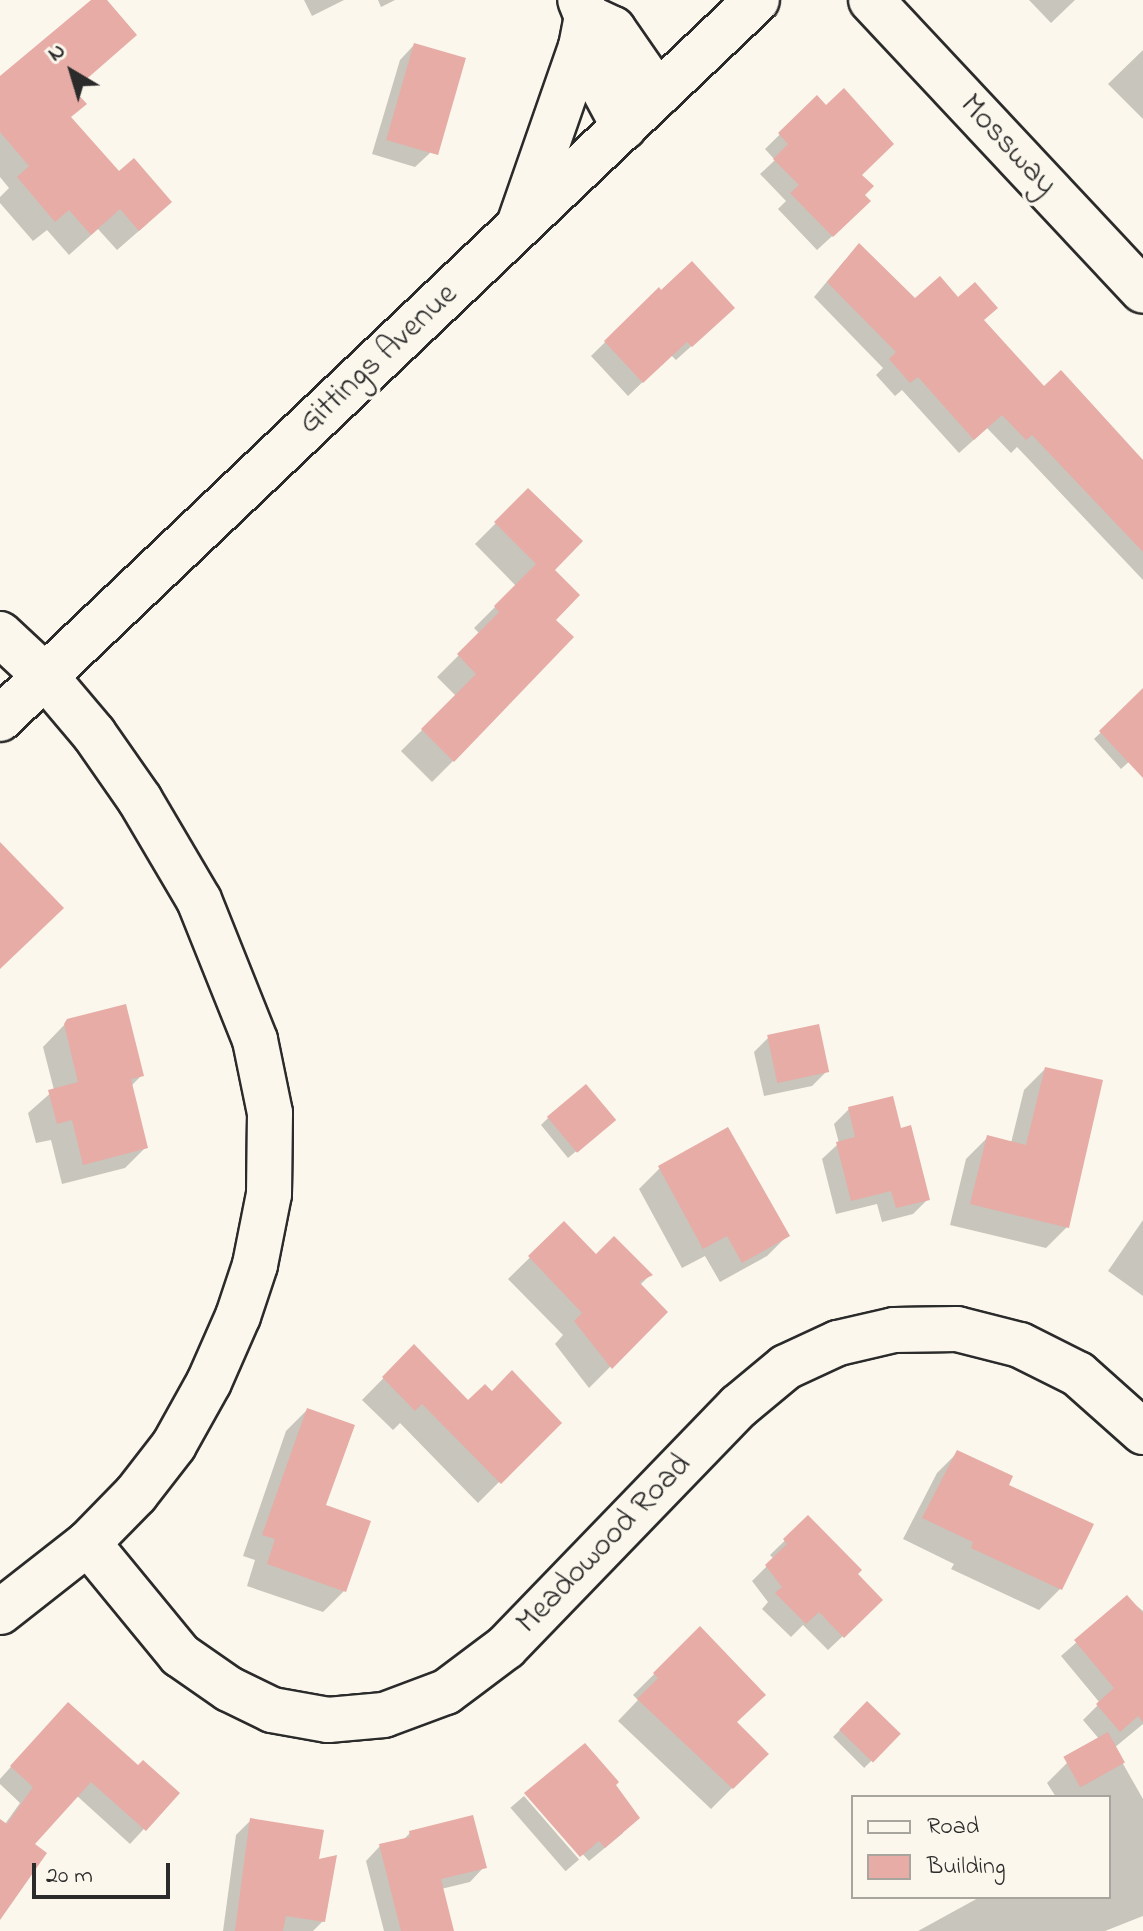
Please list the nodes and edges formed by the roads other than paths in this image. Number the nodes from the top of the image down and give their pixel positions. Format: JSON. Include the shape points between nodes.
{"nodes":[{"id":1,"x":757,"y":0,"type":"edge"},
{"id":2,"x":871,"y":0,"type":"edge"},
{"id":3,"x":583,"y":21,"type":"edge"},
{"id":4,"x":658,"y":94,"type":"junction"},
{"id":5,"x":624,"y":127,"type":"junction"},
{"id":6,"x":518,"y":228,"type":"junction"},
{"id":7,"x":1143,"y":291,"type":"edge"},
{"id":8,"x":0,"y":634,"type":"edge"},
{"id":9,"x":45,"y":676,"type":"junction"},
{"id":10,"x":0,"y":719,"type":"edge"},
{"id":11,"x":1143,"y":1432,"type":"edge"},
{"id":12,"x":88,"y":1543,"type":"junction"},
{"id":13,"x":0,"y":1612,"type":"edge"}],
"edges":[{"from":1,"to":4,"type":"street","name":"Gittings Avenue"},
{"from":2,"to":7,"type":"street","name":"Mossway"},
{"from":3,"to":4,"type":"street","via":[[613,29]]},
{"from":3,"to":5,"type":"street"},
{"from":3,"to":6,"type":"street"},
{"from":4,"to":5,"type":"street","name":"Gittings Avenue"},
{"from":5,"to":6,"type":"street","name":"Gittings Avenue"},
{"from":6,"to":9,"type":"street","name":"Gittings Avenue"},
{"from":8,"to":9,"type":"street"},
{"from":9,"to":10,"type":"street","name":"Gittings Avenue"},
{"from":9,"to":12,"type":"street","via":[[140,800],[199,900],[255,1040],[270,1113],[269,1194],[238,1316],[174,1445]]},
{"from":11,"to":12,"type":"street","name":"Meadowood Road","via":[[1078,1374],[1020,1345],[957,1329],[894,1330],[838,1343],[786,1367],[739,1406],[506,1647],[446,1692],[384,1715],[328,1720],[272,1710],[229,1689],[180,1655]]},
{"from":12,"to":13,"type":"street"}]}
